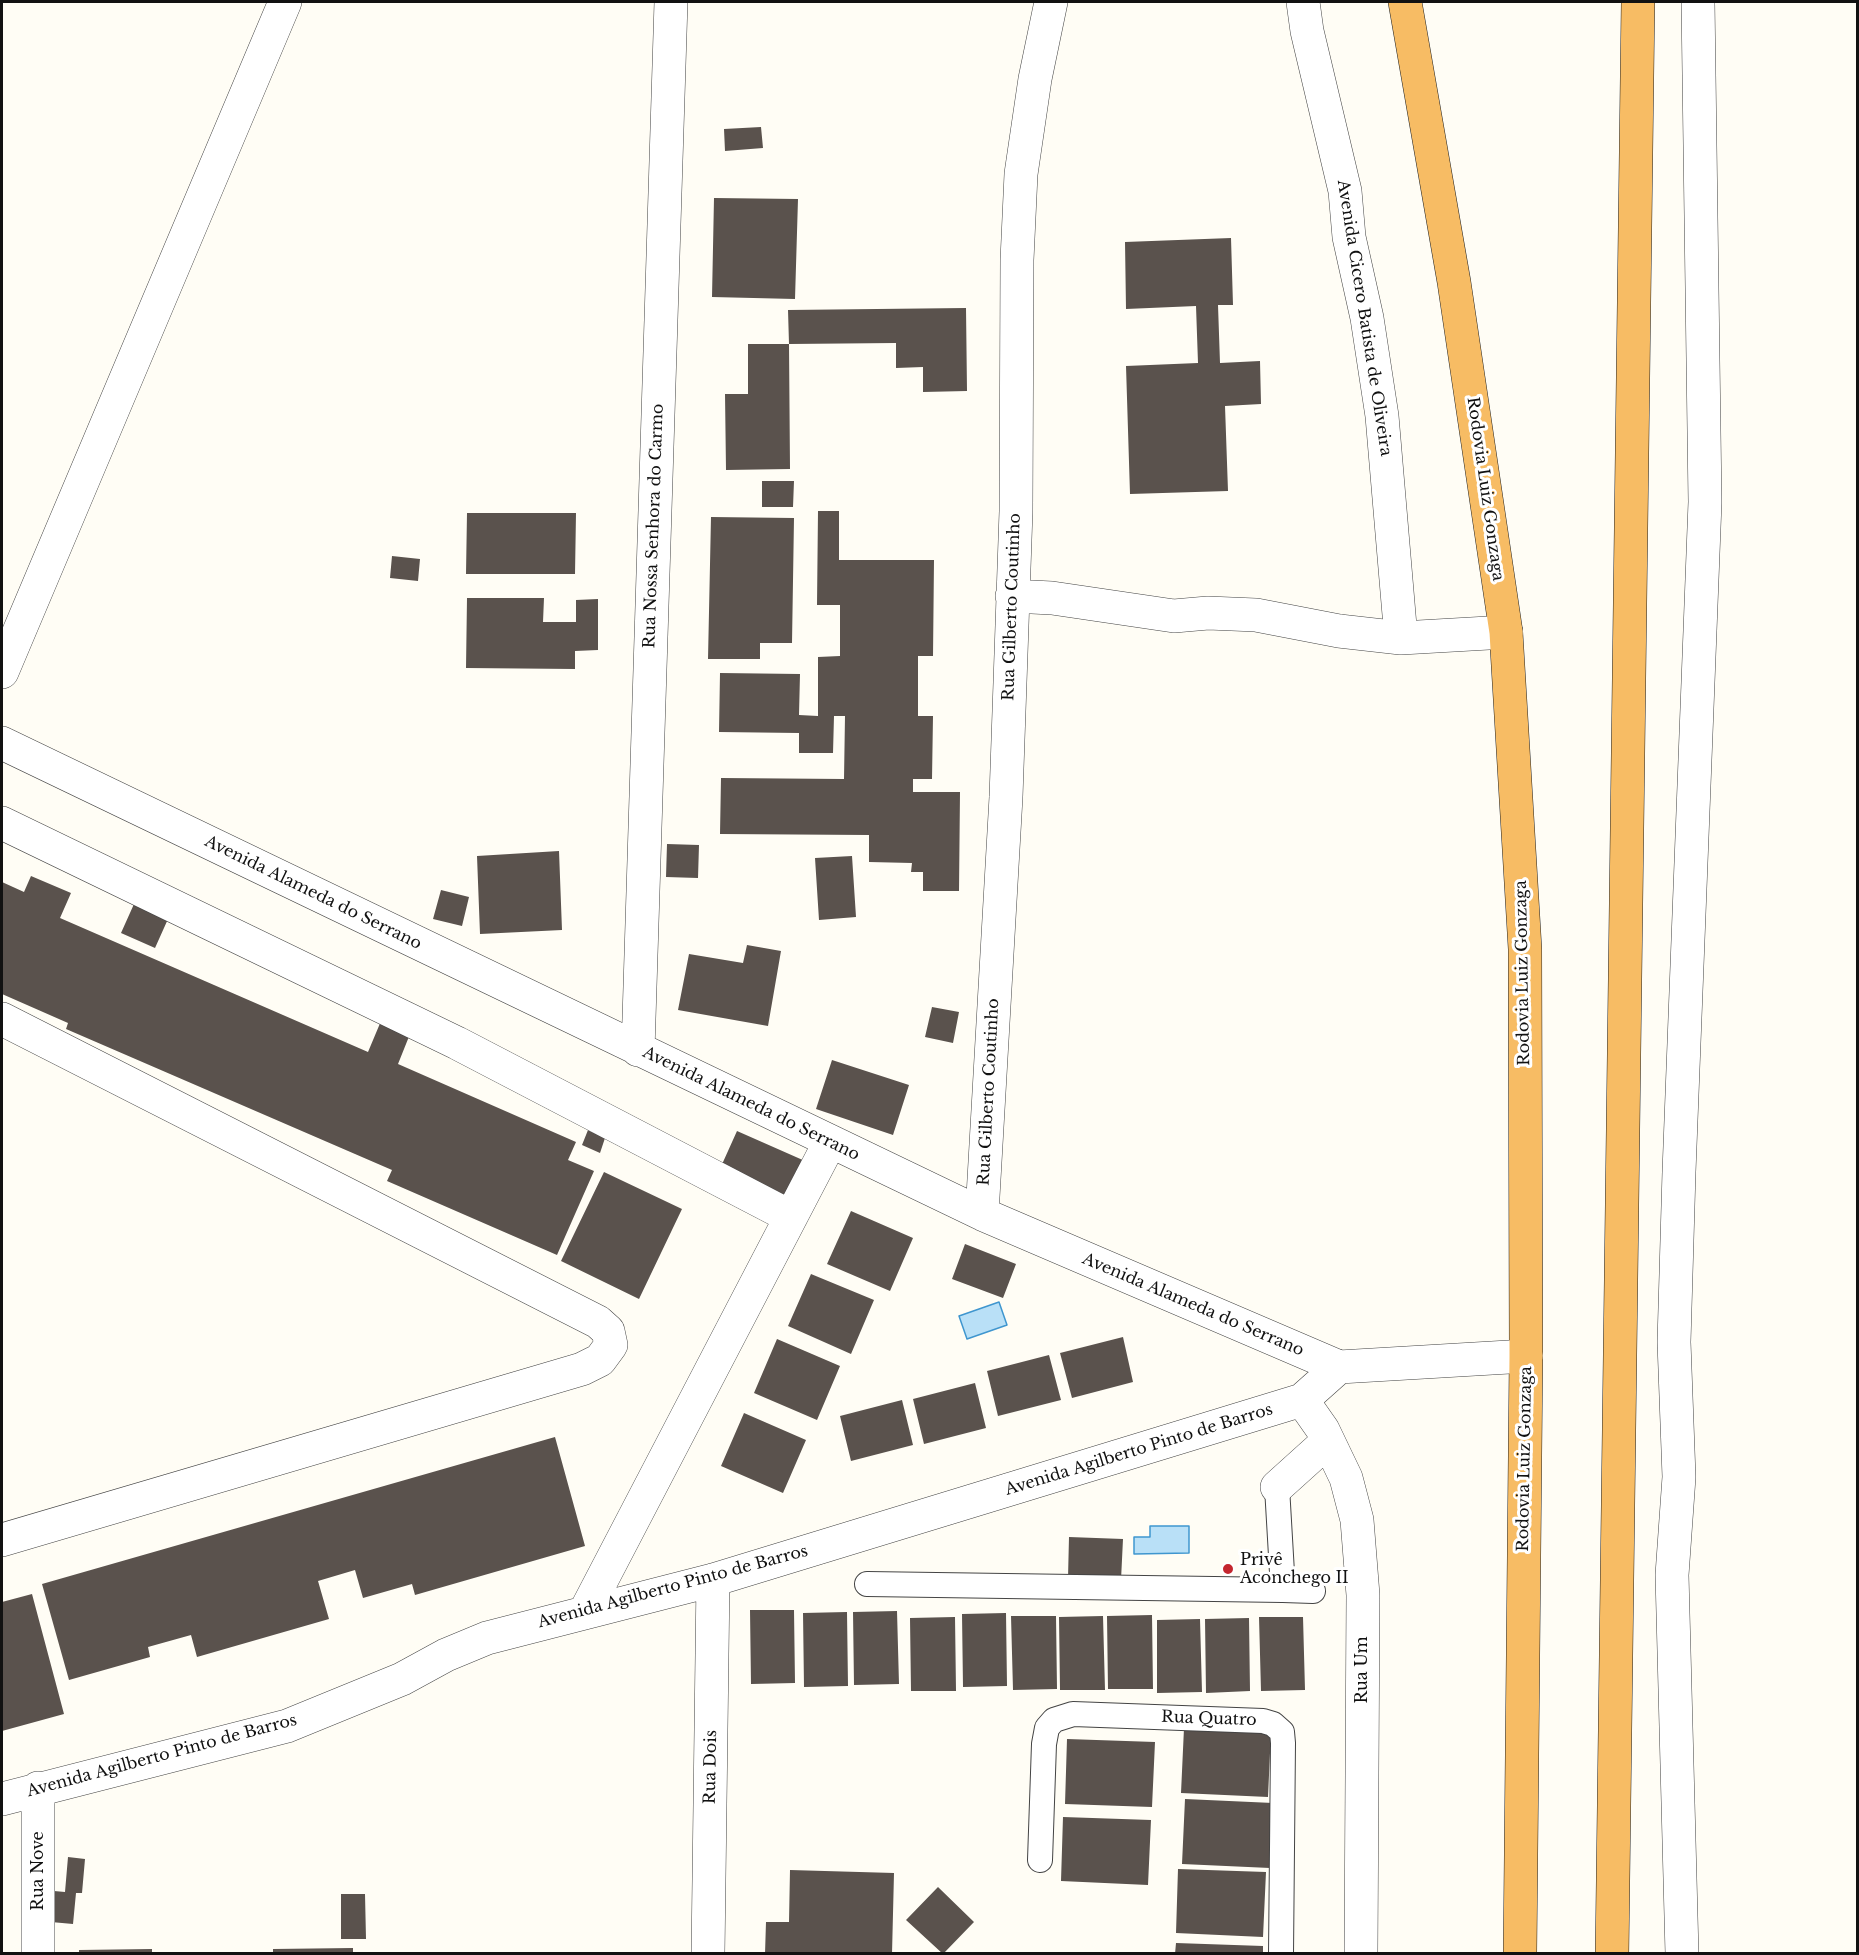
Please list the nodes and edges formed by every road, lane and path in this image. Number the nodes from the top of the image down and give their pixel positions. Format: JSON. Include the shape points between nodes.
{"nodes":[{"id":1,"x":285,"y":2,"type":"edge"},
{"id":2,"x":671,"y":2,"type":"edge"},
{"id":3,"x":1051,"y":2,"type":"edge"},
{"id":4,"x":1303,"y":2,"type":"edge"},
{"id":5,"x":1405,"y":2,"type":"edge"},
{"id":6,"x":1638,"y":2,"type":"edge"},
{"id":7,"x":1698,"y":2,"type":"edge"},
{"id":8,"x":1011,"y":596,"type":"junction"},
{"id":9,"x":1506,"y":632,"type":"junction"},
{"id":10,"x":1401,"y":638,"type":"junction"},
{"id":11,"x":2,"y":672,"type":"edge"},
{"id":12,"x":2,"y":743,"type":"edge"},
{"id":13,"x":2,"y":823,"type":"edge"},
{"id":14,"x":2,"y":1019,"type":"edge"},
{"id":15,"x":638,"y":1050,"type":"junction"},
{"id":16,"x":830,"y":1142,"type":"junction"},
{"id":17,"x":982,"y":1214,"type":"junction"},
{"id":18,"x":790,"y":1217,"type":"junction"},
{"id":19,"x":1526,"y":1356,"type":"junction"},
{"id":20,"x":1339,"y":1368,"type":"junction"},
{"id":21,"x":1302,"y":1400,"type":"junction"},
{"id":22,"x":1328,"y":1441,"type":"junction"},
{"id":23,"x":1278,"y":1487,"type":"joint"},
{"id":24,"x":2,"y":1540,"type":"edge"},
{"id":25,"x":713,"y":1580,"type":"junction"},
{"id":26,"x":867,"y":1584,"type":"dead end"},
{"id":27,"x":1283,"y":1590,"type":"junction"},
{"id":28,"x":1313,"y":1591,"type":"dead end"},
{"id":29,"x":585,"y":1612,"type":"junction"},
{"id":30,"x":38,"y":1788,"type":"junction"},
{"id":31,"x":2,"y":1799,"type":"edge"},
{"id":32,"x":1040,"y":1860,"type":"dead end"},
{"id":33,"x":38,"y":1953,"type":"edge"},
{"id":34,"x":708,"y":1953,"type":"edge"},
{"id":35,"x":1281,"y":1953,"type":"edge"},
{"id":36,"x":1360,"y":1953,"type":"edge"},
{"id":37,"x":1520,"y":1953,"type":"edge"},
{"id":38,"x":1612,"y":1953,"type":"edge"},
{"id":39,"x":1682,"y":1953,"type":"edge"}],
"edges":[{"from":1,"to":11,"type":"street"},
{"from":2,"to":15,"type":"street","name":"Rua Nossa Senhora do Carmo"},
{"from":3,"to":8,"type":"street","name":"Rua Gilberto Coutinho","via":[[1021,174],[1016,512]]},
{"from":4,"to":10,"type":"street","name":"Avenida Cicero Batista de Oliveira","via":[[1346,191],[1349,237],[1367,318],[1383,427]]},
{"from":5,"to":9,"type":"highway","name":"Rodovia Luiz Gonzaga","via":[[1455,282]]},
{"from":6,"to":38,"type":"highway"},
{"from":7,"to":39,"type":"street","via":[[1705,502],[1674,1342],[1679,1477],[1672,1575]]},
{"from":8,"to":10,"type":"street","via":[[1052,598],[1174,616],[1256,615]]},
{"from":8,"to":17,"type":"street","name":"Rua Gilberto Coutinho","via":[[1006,796]]},
{"from":9,"to":10,"type":"street"},
{"from":9,"to":19,"type":"highway","name":"Rodovia Luiz Gonzaga","via":[[1525,949]]},
{"from":12,"to":15,"type":"street","name":"Avenida Alameda do Serrano"},
{"from":13,"to":18,"type":"street","via":[[457,1043]]},
{"from":14,"to":24,"type":"street","via":[[598,1322],[608,1331],[611,1345],[600,1360],[582,1369]]},
{"from":15,"to":16,"type":"street","name":"Avenida Alameda do Serrano"},
{"from":16,"to":17,"type":"street","name":"Avenida Alameda do Serrano"},
{"from":16,"to":18,"type":"street"},
{"from":17,"to":20,"type":"street","name":"Avenida Alameda do Serrano"},
{"from":18,"to":29,"type":"street"},
{"from":19,"to":20,"type":"street","name":"Avenida Alameda do Serrano"},
{"from":19,"to":37,"type":"highway","name":"Rodovia Luiz Gonzaga"},
{"from":20,"to":21,"type":"street","name":"Avenida Agilberto Pinto de Barros"},
{"from":21,"to":22,"type":"street","name":"Rua Um"},
{"from":21,"to":25,"type":"street","name":"Avenida Agilberto Pinto de Barros"},
{"from":22,"to":23,"type":"street"},
{"from":22,"to":36,"type":"street","name":"Rua Um","via":[[1346,1478],[1356,1520],[1363,1595]]},
{"from":23,"to":27,"type":"lane"},
{"from":25,"to":29,"type":"street","name":"Avenida Agilberto Pinto de Barros"},
{"from":25,"to":34,"type":"street","name":"Rua Dois"},
{"from":26,"to":27,"type":"lane"},
{"from":27,"to":28,"type":"lane"},
{"from":29,"to":30,"type":"street","name":"Avenida Agilberto Pinto de Barros","via":[[487,1638],[402,1679],[287,1726]]},
{"from":30,"to":31,"type":"street","name":"Avenida Agilberto Pinto de Barros"},
{"from":30,"to":33,"type":"street","name":"Rua Nove"},
{"from":32,"to":35,"type":"lane","name":"Rua Quatro","via":[[1044,1744],[1047,1728],[1054,1720],[1073,1714],[1273,1724],[1282,1732],[1283,1743]]}]}
